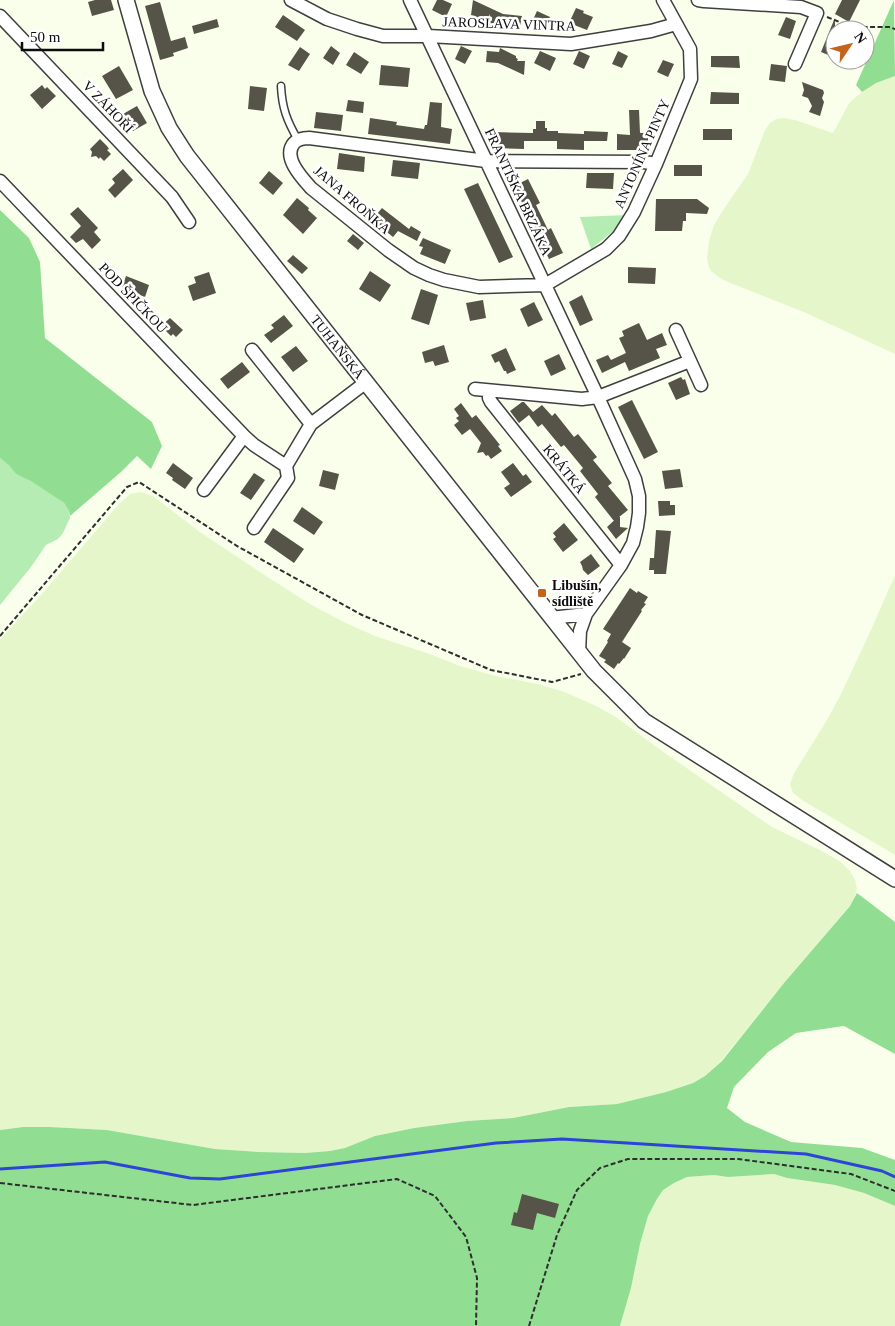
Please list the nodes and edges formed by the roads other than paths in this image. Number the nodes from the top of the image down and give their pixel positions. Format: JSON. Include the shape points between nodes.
{"nodes":[{"id":1,"x":126,"y":0,"type":"edge"},
{"id":2,"x":291,"y":0,"type":"edge"},
{"id":3,"x":410,"y":0,"type":"edge"},
{"id":4,"x":663,"y":0,"type":"edge"},
{"id":5,"x":698,"y":0,"type":"edge"},
{"id":6,"x":0,"y":16,"type":"edge"},
{"id":7,"x":676,"y":24,"type":"junction"},
{"id":8,"x":428,"y":36,"type":"junction"},
{"id":9,"x":795,"y":64,"type":"dead end"},
{"id":10,"x":281,"y":86,"type":"dead end"},
{"id":11,"x":298,"y":140,"type":"junction"},
{"id":12,"x":486,"y":161,"type":"junction"},
{"id":13,"x":656,"y":164,"type":"junction"},
{"id":14,"x":0,"y":181,"type":"edge"},
{"id":15,"x":189,"y":222,"type":"dead end"},
{"id":16,"x":545,"y":285,"type":"junction"},
{"id":17,"x":676,"y":330,"type":"dead end"},
{"id":18,"x":252,"y":350,"type":"dead end"},
{"id":19,"x":690,"y":361,"type":"junction"},
{"id":20,"x":366,"y":383,"type":"junction"},
{"id":21,"x":701,"y":385,"type":"dead end"},
{"id":22,"x":475,"y":389,"type":"dead end"},
{"id":23,"x":489,"y":391,"type":"junction"},
{"id":24,"x":598,"y":397,"type":"junction"},
{"id":25,"x":311,"y":424,"type":"junction"},
{"id":26,"x":244,"y":436,"type":"junction"},
{"id":27,"x":286,"y":466,"type":"junction"},
{"id":28,"x":204,"y":490,"type":"dead end"},
{"id":29,"x":254,"y":528,"type":"dead end"},
{"id":30,"x":621,"y":565,"type":"junction"},
{"id":31,"x":586,"y":614,"type":"junction"},
{"id":32,"x":551,"y":618,"type":"junction"},
{"id":33,"x":579,"y":652,"type":"junction"},
{"id":34,"x":895,"y":879,"type":"edge"}],
"edges":[{"from":1,"to":20,"type":"street","name":"TUHAŇSKÁ","via":[[152,91],[169,128],[187,156]]},
{"from":2,"to":8,"type":"street","name":"JAROSLAVA VINTRA","via":[[327,19],[356,29],[383,36]]},
{"from":3,"to":8,"type":"street","name":"FRANTIŠKA BRZÁKA"},
{"from":4,"to":7,"type":"street","name":"ANTONÍNA PINTY"},
{"from":5,"to":9,"type":"street","via":[[801,6],[817,13]]},
{"from":6,"to":15,"type":"street","name":"V ZÁHOŘÍ","via":[[172,197]]},
{"from":7,"to":8,"type":"street","name":"JAROSLAVA VINTRA","via":[[571,44]]},
{"from":7,"to":13,"type":"street","name":"ANTONÍNA PINTY","via":[[690,49],[691,79]]},
{"from":8,"to":12,"type":"street","name":"FRANTIŠKA BRZÁKA"},
{"from":10,"to":11,"type":"lane","via":[[285,114]]},
{"from":11,"to":12,"type":"street","via":[[309,138]]},
{"from":11,"to":16,"type":"street","name":"JANA FROŇKA","via":[[290,153],[301,178],[414,268],[444,280],[479,287]]},
{"from":12,"to":13,"type":"street"},
{"from":12,"to":16,"type":"street","name":"FRANTIŠKA BRZÁKA"},
{"from":13,"to":16,"type":"street","name":"ANTONÍNA PINTY","via":[[619,236],[606,249]]},
{"from":14,"to":26,"type":"street","name":"POD ŠPIČKOU"},
{"from":16,"to":24,"type":"street","name":"FRANTIŠKA BRZÁKA"},
{"from":17,"to":19,"type":"street"},
{"from":18,"to":25,"type":"street"},
{"from":19,"to":21,"type":"street"},
{"from":19,"to":24,"type":"street"},
{"from":20,"to":25,"type":"street"},
{"from":20,"to":32,"type":"street","name":"TUHAŇSKÁ"},
{"from":22,"to":23,"type":"street"},
{"from":23,"to":24,"type":"street","via":[[582,399]]},
{"from":23,"to":30,"type":"street","name":"KRÁTKÁ","via":[[490,402]]},
{"from":24,"to":30,"type":"street","name":"FRANTIŠKA BRZÁKA","via":[[629,463],[639,496],[633,543]]},
{"from":25,"to":27,"type":"street"},
{"from":26,"to":27,"type":"street","name":"POD ŠPIČKOU"},
{"from":26,"to":28,"type":"street"},
{"from":27,"to":29,"type":"street","via":[[288,478]]},
{"from":30,"to":31,"type":"street","name":"FRANTIŠKA BRZÁKA"},
{"from":31,"to":32,"type":"street"},
{"from":31,"to":33,"type":"street","name":"FRANTIŠKA BRZÁKA","via":[[580,631]]},
{"from":32,"to":33,"type":"street","name":"TUHAŇSKÁ"},
{"from":33,"to":34,"type":"street","name":"TUHAŇSKÁ","via":[[644,721]]}]}
